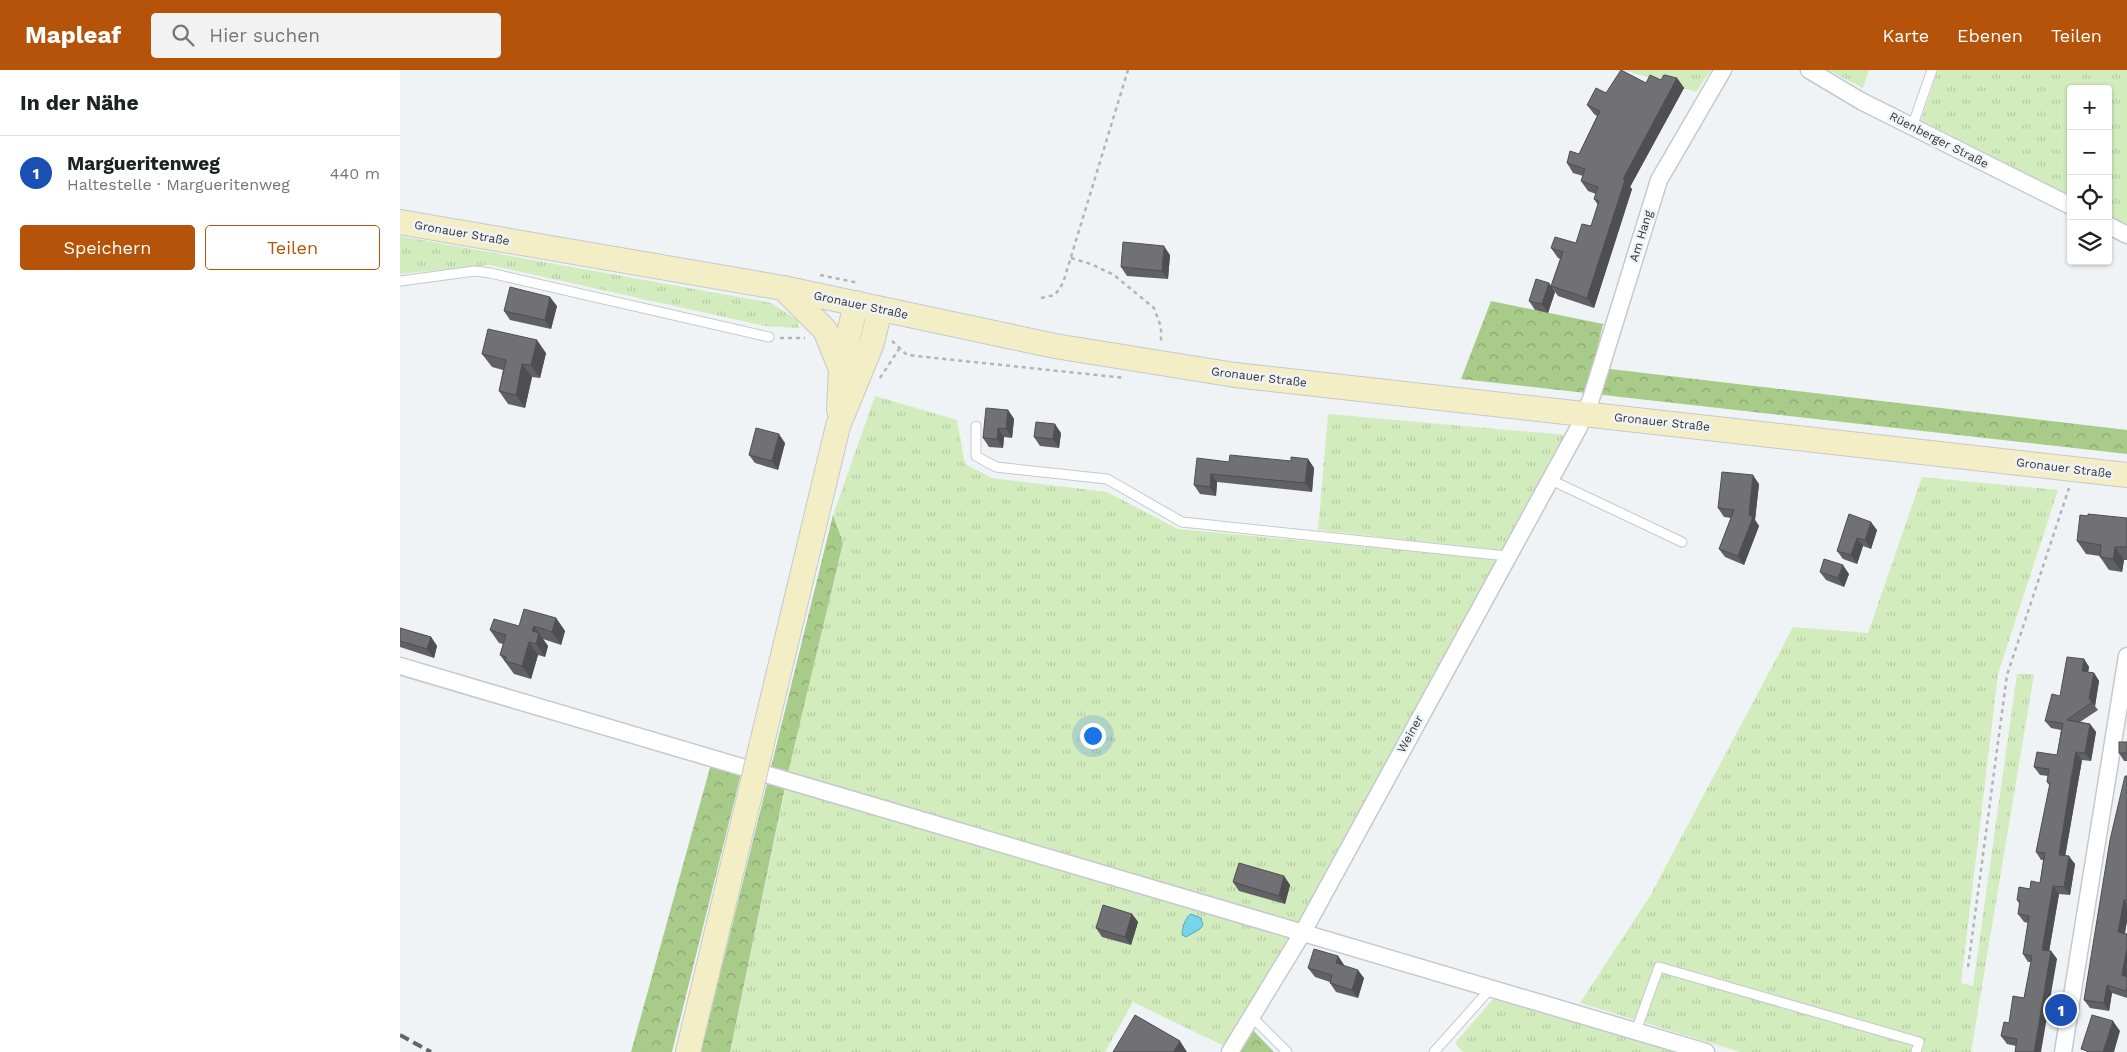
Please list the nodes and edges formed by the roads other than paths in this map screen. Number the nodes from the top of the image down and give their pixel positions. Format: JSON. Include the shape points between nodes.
{"nodes":[{"id":1,"x":1723,"y":70,"type":"edge"},
{"id":2,"x":1809,"y":70,"type":"edge"},
{"id":3,"x":1932,"y":70,"type":"edge"},
{"id":4,"x":1912,"y":127,"type":"junction"},
{"id":5,"x":2067,"y":204,"type":"edge"},
{"id":6,"x":400,"y":222,"type":"edge"},
{"id":7,"x":2112,"y":227,"type":"edge"},
{"id":8,"x":2127,"y":234,"type":"edge"},
{"id":9,"x":400,"y":281,"type":"edge"},
{"id":10,"x":783,"y":288,"type":"junction"},
{"id":11,"x":859,"y":293,"type":"junction"},
{"id":12,"x":880,"y":309,"type":"junction"},
{"id":13,"x":769,"y":337,"type":"dead end"},
{"id":14,"x":840,"y":369,"type":"junction"},
{"id":15,"x":1585,"y":414,"type":"junction"},
{"id":16,"x":838,"y":426,"type":"junction"},
{"id":17,"x":976,"y":426,"type":"dead end"},
{"id":18,"x":2127,"y":475,"type":"edge"},
{"id":19,"x":1551,"y":480,"type":"junction"},
{"id":20,"x":1682,"y":542,"type":"dead end"},
{"id":21,"x":1508,"y":556,"type":"junction"},
{"id":22,"x":2127,"y":656,"type":"edge"},
{"id":23,"x":400,"y":666,"type":"edge"},
{"id":24,"x":2121,"y":730,"type":"edge"},
{"id":25,"x":1303,"y":932,"type":"junction"},
{"id":26,"x":1491,"y":988,"type":"junction"},
{"id":27,"x":1251,"y":1016,"type":"junction"},
{"id":28,"x":1636,"y":1031,"type":"junction"},
{"id":29,"x":688,"y":1052,"type":"edge"},
{"id":30,"x":1230,"y":1052,"type":"edge"},
{"id":31,"x":1287,"y":1052,"type":"edge"},
{"id":32,"x":1434,"y":1052,"type":"edge"},
{"id":33,"x":1706,"y":1052,"type":"edge"},
{"id":34,"x":1916,"y":1052,"type":"edge"},
{"id":35,"x":2063,"y":1052,"type":"edge"}],
"edges":[{"from":1,"to":15,"type":"street","name":"Am Hang","via":[[1659,180]]},
{"from":2,"to":4,"type":"street","name":"Rüenberger Straße"},
{"from":3,"to":4,"type":"lane"},
{"from":4,"to":5,"type":"street","name":"Rüenberger Straße"},
{"from":6,"to":10,"type":"main road","name":"Gronauer Straße"},
{"from":7,"to":8,"type":"street"},
{"from":9,"to":13,"type":"lane","via":[[475,271],[490,273]]},
{"from":10,"to":11,"type":"main road","name":"Gronauer Straße"},
{"from":10,"to":14,"type":"main road","via":[[825,330]]},
{"from":11,"to":12,"type":"main road","name":"Gronauer Straße"},
{"from":11,"to":14,"type":"main road"},
{"from":12,"to":15,"type":"main road","name":"Gronauer Straße","via":[[1055,346],[1235,375]]},
{"from":12,"to":16,"type":"main road","via":[[872,343]]},
{"from":14,"to":16,"type":"main road"},
{"from":15,"to":18,"type":"main road","name":"Gronauer Straße"},
{"from":15,"to":19,"type":"street","name":"Weiner"},
{"from":16,"to":29,"type":"main road","bridge":true},
{"from":17,"to":21,"type":"lane","via":[[976,456],[996,466],[1107,479],[1182,522]]},
{"from":19,"to":20,"type":"lane"},
{"from":19,"to":21,"type":"street","name":"Weiner"},
{"from":21,"to":25,"type":"street","name":"Weiner"},
{"from":22,"to":24,"type":"street"},
{"from":23,"to":25,"type":"street"},
{"from":24,"to":35,"type":"street"},
{"from":25,"to":26,"type":"street"},
{"from":25,"to":27,"type":"street","name":"Weiner"},
{"from":26,"to":28,"type":"street"},
{"from":26,"to":32,"type":"lane"},
{"from":27,"to":30,"type":"street","name":"Weiner"},
{"from":27,"to":31,"type":"lane"},
{"from":28,"to":33,"type":"street"},
{"from":28,"to":34,"type":"lane","via":[[1659,967],[1919,1042]]}]}
